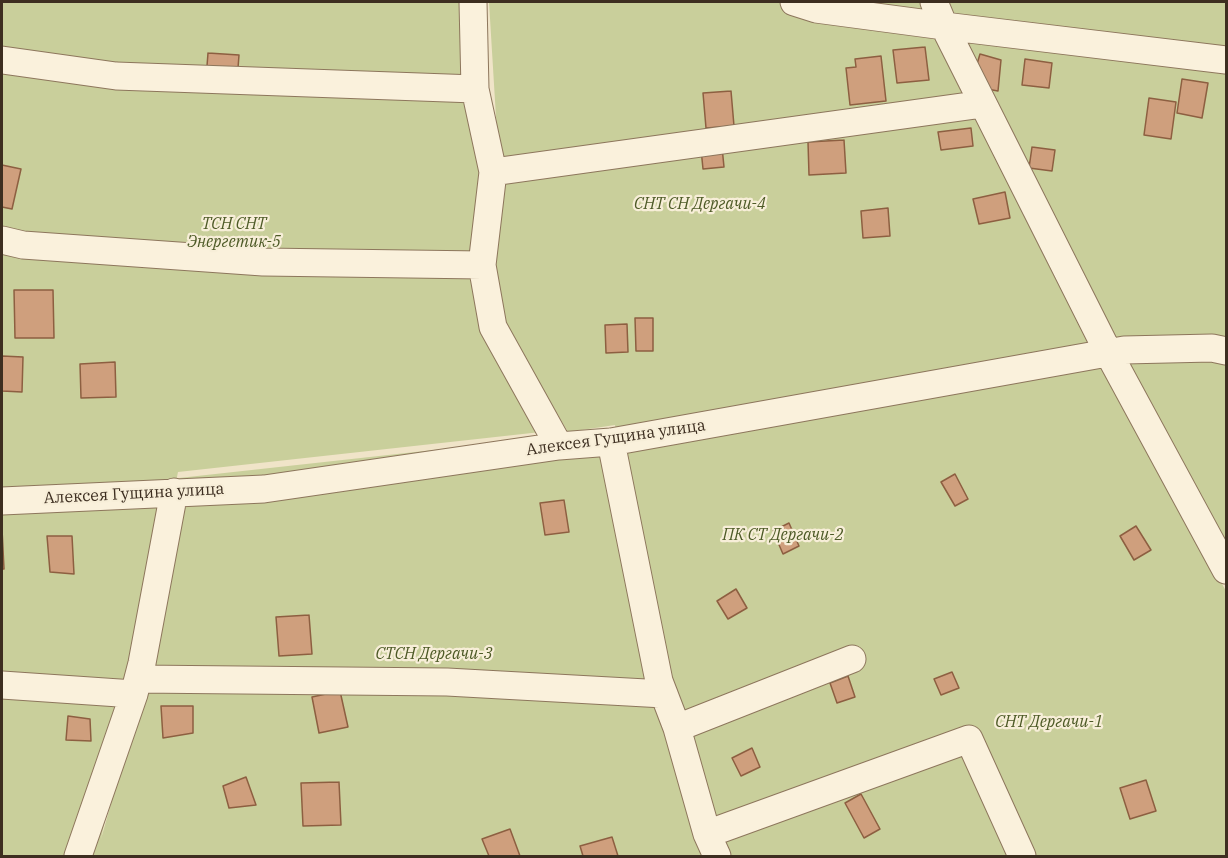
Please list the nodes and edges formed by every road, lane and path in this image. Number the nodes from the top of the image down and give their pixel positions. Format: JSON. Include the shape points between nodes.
{"nodes":[{"id":1,"x":473,"y":2,"type":"edge"},
{"id":2,"x":794,"y":2,"type":"edge"},
{"id":3,"x":934,"y":2,"type":"edge"},
{"id":4,"x":944,"y":26,"type":"junction"},
{"id":5,"x":2,"y":60,"type":"edge"},
{"id":6,"x":1227,"y":60,"type":"edge"},
{"id":7,"x":475,"y":89,"type":"junction"},
{"id":8,"x":983,"y":104,"type":"junction"},
{"id":9,"x":493,"y":172,"type":"junction"},
{"id":10,"x":2,"y":240,"type":"edge"},
{"id":11,"x":482,"y":266,"type":"junction"},
{"id":12,"x":1227,"y":351,"type":"edge"},
{"id":13,"x":1108,"y":352,"type":"junction"},
{"id":14,"x":611,"y":442,"type":"junction"},
{"id":15,"x":559,"y":446,"type":"junction"},
{"id":16,"x":174,"y":492,"type":"junction"},
{"id":17,"x":2,"y":501,"type":"edge"},
{"id":18,"x":1227,"y":570,"type":"edge"},
{"id":19,"x":852,"y":658,"type":"dead end"},
{"id":20,"x":2,"y":685,"type":"edge"},
{"id":21,"x":136,"y":686,"type":"junction"},
{"id":22,"x":664,"y":694,"type":"junction"},
{"id":23,"x":676,"y":728,"type":"junction"},
{"id":24,"x":712,"y":845,"type":"edge"},
{"id":25,"x":78,"y":856,"type":"edge"},
{"id":26,"x":1022,"y":856,"type":"edge"}],
"edges":[{"from":1,"to":7,"type":"street"},
{"from":2,"to":4,"type":"street","via":[[816,9]]},
{"from":3,"to":4,"type":"street"},
{"from":4,"to":6,"type":"street"},
{"from":4,"to":8,"type":"street"},
{"from":5,"to":7,"type":"street","via":[[116,76]]},
{"from":7,"to":9,"type":"street"},
{"from":8,"to":9,"type":"street"},
{"from":8,"to":13,"type":"street"},
{"from":9,"to":11,"type":"street"},
{"from":10,"to":11,"type":"street","via":[[23,245],[263,262]]},
{"from":11,"to":15,"type":"street","via":[[493,327]]},
{"from":12,"to":13,"type":"street","name":"Алексея Гущина улица","via":[[1190,348]]},
{"from":13,"to":14,"type":"street","name":"Алексея Гущина улица"},
{"from":13,"to":18,"type":"street"},
{"from":14,"to":15,"type":"street","name":"Алексея Гущина улица"},
{"from":14,"to":22,"type":"street"},
{"from":15,"to":16,"type":"street","name":"Алексея Гущина улица","via":[[264,489]]},
{"from":16,"to":17,"type":"street","name":"Алексея Гущина улица"},
{"from":16,"to":21,"type":"street"},
{"from":19,"to":23,"type":"street"},
{"from":20,"to":21,"type":"street"},
{"from":21,"to":22,"type":"street","via":[[447,682]]},
{"from":21,"to":25,"type":"street"},
{"from":22,"to":23,"type":"street"},
{"from":23,"to":24,"type":"street"},
{"from":24,"to":26,"type":"street","via":[[969,739]]}]}
